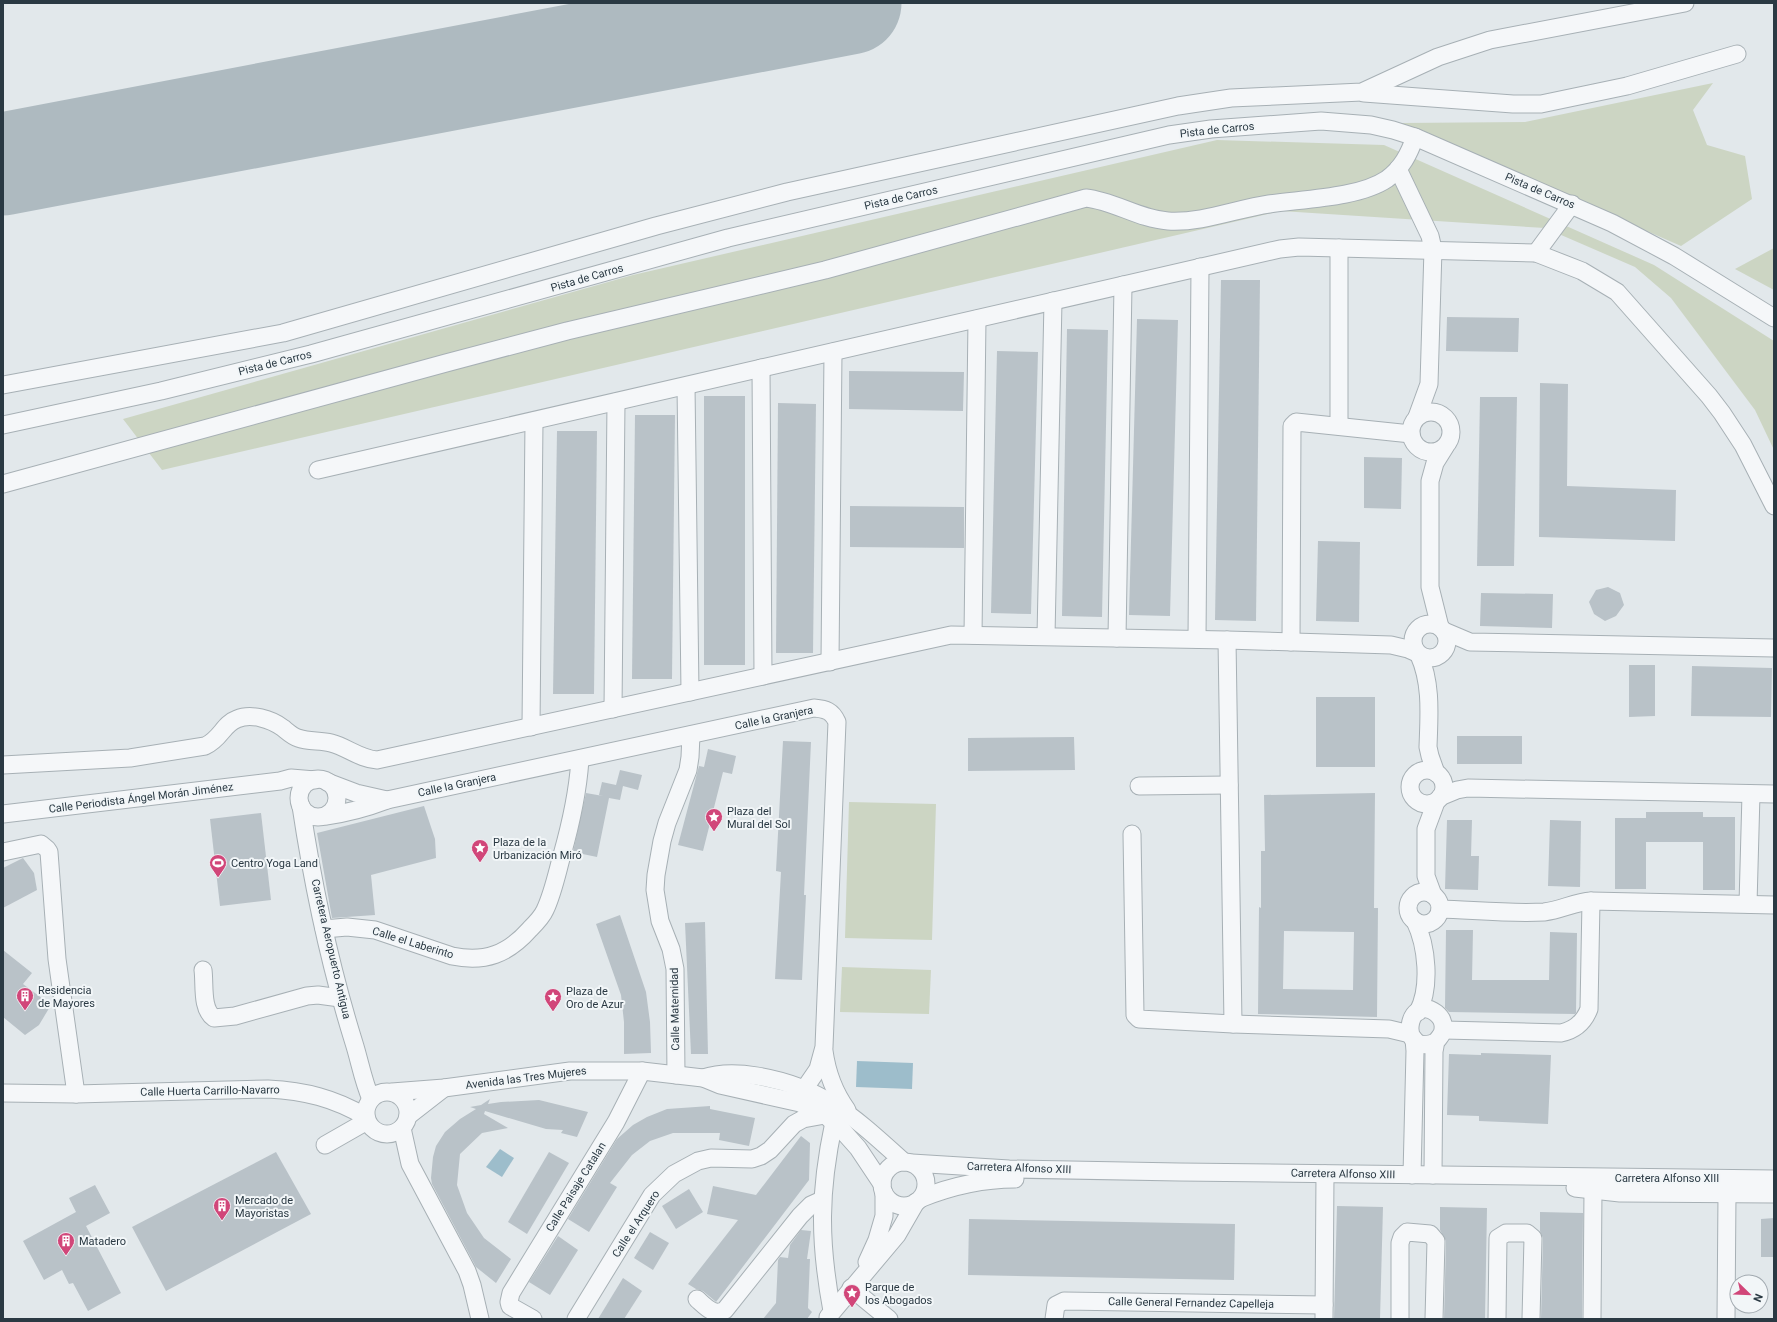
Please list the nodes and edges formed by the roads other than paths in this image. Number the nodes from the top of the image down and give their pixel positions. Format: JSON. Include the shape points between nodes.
{"nodes":[{"id":1,"x":1685,"y":3,"type":"edge"},
{"id":2,"x":1737,"y":54,"type":"dead end"},
{"id":3,"x":1362,"y":92,"type":"junction"},
{"id":4,"x":1415,"y":137,"type":"junction"},
{"id":5,"x":1398,"y":169,"type":"junction"},
{"id":6,"x":1572,"y":204,"type":"junction"},
{"id":7,"x":1339,"y":248,"type":"junction"},
{"id":8,"x":1433,"y":250,"type":"junction"},
{"id":9,"x":1536,"y":253,"type":"junction"},
{"id":10,"x":1200,"y":267,"type":"junction"},
{"id":11,"x":1123,"y":285,"type":"junction"},
{"id":12,"x":1054,"y":301,"type":"junction"},
{"id":13,"x":1774,"y":318,"type":"edge"},
{"id":14,"x":977,"y":319,"type":"junction"},
{"id":15,"x":833,"y":352,"type":"junction"},
{"id":16,"x":761,"y":368,"type":"junction"},
{"id":17,"x":1429,"y":384,"type":"junction"},
{"id":18,"x":3,"y":385,"type":"edge"},
{"id":19,"x":686,"y":386,"type":"junction"},
{"id":20,"x":616,"y":402,"type":"junction"},
{"id":21,"x":1444,"y":415,"type":"junction"},
{"id":22,"x":1417,"y":417,"type":"junction"},
{"id":23,"x":534,"y":421,"type":"junction"},
{"id":24,"x":3,"y":425,"type":"edge"},
{"id":25,"x":1339,"y":426,"type":"junction"},
{"id":26,"x":1413,"y":439,"type":"junction"},
{"id":27,"x":1445,"y":447,"type":"junction"},
{"id":28,"x":318,"y":470,"type":"dead end"},
{"id":29,"x":1430,"y":481,"type":"junction"},
{"id":30,"x":3,"y":484,"type":"edge"},
{"id":31,"x":1774,"y":506,"type":"edge"},
{"id":32,"x":1430,"y":587,"type":"junction"},
{"id":33,"x":1418,"y":629,"type":"junction"},
{"id":34,"x":1442,"y":629,"type":"junction"},
{"id":35,"x":973,"y":635,"type":"junction"},
{"id":36,"x":1046,"y":636,"type":"junction"},
{"id":37,"x":1117,"y":638,"type":"junction"},
{"id":38,"x":1197,"y":639,"type":"junction"},
{"id":39,"x":1227,"y":640,"type":"junction"},
{"id":40,"x":1291,"y":642,"type":"junction"},
{"id":41,"x":1470,"y":642,"type":"junction"},
{"id":42,"x":1391,"y":645,"type":"junction"},
{"id":43,"x":1774,"y":648,"type":"edge"},
{"id":44,"x":1418,"y":654,"type":"junction"},
{"id":45,"x":1441,"y":654,"type":"junction"},
{"id":46,"x":830,"y":662,"type":"junction"},
{"id":47,"x":762,"y":676,"type":"junction"},
{"id":48,"x":1429,"y":688,"type":"junction"},
{"id":49,"x":690,"y":692,"type":"junction"},
{"id":50,"x":614,"y":708,"type":"junction"},
{"id":51,"x":531,"y":727,"type":"junction"},
{"id":52,"x":691,"y":735,"type":"junction"},
{"id":53,"x":1428,"y":747,"type":"junction"},
{"id":54,"x":580,"y":759,"type":"junction"},
{"id":55,"x":3,"y":765,"type":"edge"},
{"id":56,"x":1418,"y":773,"type":"junction"},
{"id":57,"x":1438,"y":774,"type":"junction"},
{"id":58,"x":280,"y":781,"type":"junction"},
{"id":59,"x":321,"y":781,"type":"junction"},
{"id":60,"x":1229,"y":785,"type":"junction"},
{"id":61,"x":1139,"y":786,"type":"dead end"},
{"id":62,"x":1468,"y":788,"type":"junction"},
{"id":63,"x":1751,"y":794,"type":"junction"},
{"id":64,"x":1774,"y":794,"type":"edge"},
{"id":65,"x":1414,"y":799,"type":"junction"},
{"id":66,"x":386,"y":800,"type":"junction"},
{"id":67,"x":1438,"y":800,"type":"junction"},
{"id":68,"x":300,"y":801,"type":"junction"},
{"id":69,"x":3,"y":814,"type":"edge"},
{"id":70,"x":323,"y":816,"type":"junction"},
{"id":71,"x":1426,"y":829,"type":"junction"},
{"id":72,"x":1132,"y":834,"type":"dead end"},
{"id":73,"x":306,"y":836,"type":"junction"},
{"id":74,"x":3,"y":852,"type":"edge"},
{"id":75,"x":1591,"y":901,"type":"junction"},
{"id":76,"x":1431,"y":904,"type":"junction"},
{"id":77,"x":1748,"y":904,"type":"junction"},
{"id":78,"x":1774,"y":905,"type":"edge"},
{"id":79,"x":1416,"y":921,"type":"junction"},
{"id":80,"x":324,"y":929,"type":"junction"},
{"id":81,"x":1424,"y":944,"type":"junction"},
{"id":82,"x":203,"y":970,"type":"dead end"},
{"id":83,"x":340,"y":998,"type":"junction"},
{"id":84,"x":1417,"y":1023,"type":"junction"},
{"id":85,"x":1233,"y":1024,"type":"junction"},
{"id":86,"x":1440,"y":1036,"type":"junction"},
{"id":87,"x":824,"y":1047,"type":"junction"},
{"id":88,"x":360,"y":1062,"type":"junction"},
{"id":89,"x":642,"y":1071,"type":"junction"},
{"id":90,"x":676,"y":1075,"type":"junction"},
{"id":91,"x":703,"y":1078,"type":"junction"},
{"id":92,"x":444,"y":1088,"type":"junction"},
{"id":93,"x":804,"y":1088,"type":"junction"},
{"id":94,"x":390,"y":1092,"type":"junction"},
{"id":95,"x":3,"y":1093,"type":"edge"},
{"id":96,"x":76,"y":1094,"type":"junction"},
{"id":97,"x":368,"y":1110,"type":"junction"},
{"id":98,"x":851,"y":1115,"type":"junction"},
{"id":99,"x":829,"y":1119,"type":"junction"},
{"id":100,"x":400,"y":1126,"type":"junction"},
{"id":101,"x":325,"y":1145,"type":"dead end"},
{"id":102,"x":908,"y":1162,"type":"junction"},
{"id":103,"x":1774,"y":1170,"type":"edge"},
{"id":104,"x":1412,"y":1174,"type":"junction"},
{"id":105,"x":1432,"y":1175,"type":"junction"},
{"id":106,"x":1325,"y":1179,"type":"junction"},
{"id":107,"x":1749,"y":1179,"type":"junction"},
{"id":108,"x":1774,"y":1179,"type":"edge"},
{"id":109,"x":1596,"y":1184,"type":"junction"},
{"id":110,"x":1774,"y":1185,"type":"edge"},
{"id":111,"x":883,"y":1189,"type":"junction"},
{"id":112,"x":1726,"y":1194,"type":"junction"},
{"id":113,"x":1774,"y":1194,"type":"edge"},
{"id":114,"x":822,"y":1200,"type":"junction"},
{"id":115,"x":919,"y":1200,"type":"junction"},
{"id":116,"x":855,"y":1284,"type":"junction"},
{"id":117,"x":697,"y":1299,"type":"dead end"},
{"id":118,"x":1324,"y":1312,"type":"edge"},
{"id":119,"x":829,"y":1315,"type":"edge"},
{"id":120,"x":480,"y":1319,"type":"edge"},
{"id":121,"x":533,"y":1319,"type":"edge"},
{"id":122,"x":576,"y":1319,"type":"edge"},
{"id":123,"x":889,"y":1319,"type":"edge"},
{"id":124,"x":1054,"y":1319,"type":"edge"},
{"id":125,"x":1400,"y":1319,"type":"edge"},
{"id":126,"x":1434,"y":1319,"type":"edge"},
{"id":127,"x":1497,"y":1319,"type":"edge"},
{"id":128,"x":1531,"y":1319,"type":"edge"},
{"id":129,"x":1592,"y":1319,"type":"edge"},
{"id":130,"x":1726,"y":1319,"type":"edge"}],
"edges":[{"from":1,"to":3,"type":"street","via":[[1490,40],[1438,57]]},
{"from":2,"to":3,"type":"street","via":[[1626,86],[1541,104]]},
{"from":3,"to":18,"type":"street","via":[[1231,98],[1170,108],[787,192],[656,226],[283,333]]},
{"from":4,"to":5,"type":"street","via":[[1405,161]]},
{"from":4,"to":6,"type":"street","name":"Pista de Carros"},
{"from":4,"to":24,"type":"street","name":"Pista de Carros","via":[[1370,125],[1322,121],[1211,129],[1169,135],[728,238],[311,354],[162,392]]},
{"from":5,"to":8,"type":"street","via":[[1430,236]]},
{"from":5,"to":30,"type":"street","via":[[1386,180],[1349,193],[1269,204],[1194,220],[1154,219],[1086,198],[825,270],[446,362]]},
{"from":6,"to":9,"type":"street"},
{"from":6,"to":13,"type":"street","name":"Pista de Carros","via":[[1650,242]]},
{"from":7,"to":8,"type":"street"},
{"from":7,"to":10,"type":"street","via":[[1280,249]]},
{"from":7,"to":25,"type":"street"},
{"from":8,"to":9,"type":"street"},
{"from":8,"to":17,"type":"street"},
{"from":9,"to":31,"type":"street","via":[[1582,271],[1617,292],[1722,413],[1743,445]]},
{"from":10,"to":11,"type":"street"},
{"from":10,"to":38,"type":"street"},
{"from":11,"to":12,"type":"street"},
{"from":11,"to":37,"type":"street"},
{"from":12,"to":14,"type":"street"},
{"from":12,"to":36,"type":"street"},
{"from":14,"to":15,"type":"street"},
{"from":14,"to":35,"type":"street"},
{"from":15,"to":16,"type":"street"},
{"from":15,"to":46,"type":"street"},
{"from":16,"to":19,"type":"street"},
{"from":16,"to":47,"type":"street"},
{"from":17,"to":21,"type":"street"},
{"from":17,"to":22,"type":"street"},
{"from":19,"to":20,"type":"street"},
{"from":19,"to":49,"type":"street"},
{"from":20,"to":23,"type":"street"},
{"from":20,"to":50,"type":"street"},
{"from":21,"to":22,"type":"street","via":[[1433,411],[1421,413]]},
{"from":21,"to":27,"type":"street","via":[[1449,421],[1452,435]]},
{"from":22,"to":26,"type":"street","via":[[1411,428]]},
{"from":23,"to":28,"type":"street"},
{"from":23,"to":51,"type":"street"},
{"from":25,"to":26,"type":"street"},
{"from":25,"to":40,"type":"street","via":[[1296,422],[1292,426]]},
{"from":26,"to":27,"type":"street","via":[[1426,452],[1439,451]]},
{"from":26,"to":29,"type":"street","via":[[1425,462]]},
{"from":27,"to":29,"type":"street","via":[[1435,463]]},
{"from":29,"to":32,"type":"street"},
{"from":32,"to":33,"type":"street"},
{"from":32,"to":34,"type":"street"},
{"from":33,"to":34,"type":"street","via":[[1430,623]]},
{"from":33,"to":42,"type":"street"},
{"from":33,"to":44,"type":"street","via":[[1412,641]]},
{"from":34,"to":41,"type":"street"},
{"from":34,"to":45,"type":"street","via":[[1447,645]]},
{"from":35,"to":36,"type":"street"},
{"from":35,"to":46,"type":"street","via":[[936,637]]},
{"from":36,"to":37,"type":"street"},
{"from":37,"to":38,"type":"street"},
{"from":38,"to":39,"type":"street"},
{"from":39,"to":40,"type":"street"},
{"from":39,"to":60,"type":"street"},
{"from":40,"to":42,"type":"street"},
{"from":41,"to":43,"type":"street"},
{"from":41,"to":45,"type":"street"},
{"from":42,"to":44,"type":"street"},
{"from":44,"to":45,"type":"street","via":[[1432,658]]},
{"from":44,"to":48,"type":"street","via":[[1424,666]]},
{"from":45,"to":48,"type":"street"},
{"from":46,"to":47,"type":"street"},
{"from":47,"to":49,"type":"street"},
{"from":48,"to":53,"type":"street"},
{"from":49,"to":50,"type":"street"},
{"from":50,"to":51,"type":"street"},
{"from":51,"to":55,"type":"street","via":[[377,760],[330,742],[298,738],[273,722],[245,717],[230,723],[216,740],[205,746],[130,758]]},
{"from":52,"to":54,"type":"street","name":"Calle la Granjera"},
{"from":52,"to":87,"type":"street","name":"Calle la Granjera","via":[[814,708],[825,709],[833,714],[837,722]]},
{"from":52,"to":90,"type":"street","name":"Calle Maternidad","via":[[688,770],[662,841],[655,890],[660,921],[671,949],[675,969]]},
{"from":53,"to":56,"type":"street"},
{"from":53,"to":57,"type":"street"},
{"from":54,"to":66,"type":"street","name":"Calle la Granjera"},
{"from":54,"to":80,"type":"street","name":"Calle el Laberinto","via":[[572,818],[549,900],[538,920],[507,949],[482,958],[465,959],[375,930],[346,927]]},
{"from":56,"to":57,"type":"street","via":[[1430,771]]},
{"from":56,"to":65,"type":"street","via":[[1413,777],[1410,788]]},
{"from":57,"to":62,"type":"street","via":[[1448,781]]},
{"from":57,"to":67,"type":"street","via":[[1444,786]]},
{"from":58,"to":59,"type":"street","name":"Calle Periodista Ángel Morán Jiménez","via":[[292,778]]},
{"from":58,"to":68,"type":"street"},
{"from":58,"to":69,"type":"street","name":"Calle Periodista Ángel Morán Jiménez"},
{"from":59,"to":66,"type":"street","name":"Calle la Granjera"},
{"from":59,"to":68,"type":"street","via":[[308,783],[302,788]]},
{"from":59,"to":70,"type":"street","via":[[332,785],[337,796],[335,808]]},
{"from":60,"to":61,"type":"street"},
{"from":60,"to":85,"type":"street"},
{"from":62,"to":63,"type":"street"},
{"from":62,"to":67,"type":"street","via":[[1457,790]]},
{"from":63,"to":64,"type":"street"},
{"from":63,"to":77,"type":"street"},
{"from":65,"to":67,"type":"street","via":[[1425,804]]},
{"from":65,"to":71,"type":"street"},
{"from":66,"to":70,"type":"street","name":"Calle la Granjera","via":[[367,808]]},
{"from":67,"to":71,"type":"street"},
{"from":68,"to":70,"type":"street","via":[[309,815]]},
{"from":68,"to":73,"type":"street","name":"Carretera Aeropuerto Antigua"},
{"from":70,"to":73,"type":"street","via":[[309,829]]},
{"from":71,"to":76,"type":"street","via":[[1426,876]]},
{"from":72,"to":85,"type":"street","via":[[1135,1015],[1146,1021]]},
{"from":73,"to":80,"type":"street","name":"Carretera Aeropuerto Antigua"},
{"from":74,"to":96,"type":"street","via":[[41,844],[49,852],[57,959]]},
{"from":75,"to":76,"type":"street","via":[[1536,912]]},
{"from":75,"to":77,"type":"street"},
{"from":75,"to":86,"type":"street","via":[[1589,1009],[1583,1021],[1574,1028],[1561,1032]]},
{"from":76,"to":79,"type":"street","via":[[1426,923]]},
{"from":76,"to":79,"type":"street","via":[[1414,896],[1409,912]]},
{"from":76,"to":81,"type":"street"},
{"from":77,"to":78,"type":"street"},
{"from":79,"to":81,"type":"street"},
{"from":80,"to":83,"type":"street","name":"Carretera Aeropuerto Antigua"},
{"from":81,"to":84,"type":"street","via":[[1426,993]]},
{"from":82,"to":83,"type":"street","via":[[206,1008],[214,1018],[235,1016],[307,996]]},
{"from":83,"to":88,"type":"street","name":"Carretera Aeropuerto Antigua"},
{"from":84,"to":85,"type":"street","via":[[1389,1029]]},
{"from":84,"to":86,"type":"street","via":[[1424,1045]]},
{"from":84,"to":86,"type":"street","via":[[1440,1016],[1443,1023]]},
{"from":84,"to":104,"type":"street"},
{"from":86,"to":105,"type":"street","via":[[1434,1059]]},
{"from":87,"to":93,"type":"street","name":"Calle la Granjera","via":[[818,1069]]},
{"from":87,"to":98,"type":"street","name":"Calle la Granjera","via":[[825,1061],[834,1090]]},
{"from":88,"to":94,"type":"street","name":"Carretera Aeropuerto Antigua"},
{"from":88,"to":97,"type":"street","name":"Carretera Aeropuerto Antigua"},
{"from":89,"to":90,"type":"street","name":"Avenida las Tres Mujeres"},
{"from":89,"to":92,"type":"street","name":"Avenida las Tres Mujeres","via":[[570,1071]]},
{"from":89,"to":121,"type":"street","name":"Calle Paisaje Catalan","via":[[616,1122],[511,1293],[510,1306]]},
{"from":90,"to":91,"type":"street","name":"Avenida las Tres Mujeres"},
{"from":91,"to":93,"type":"street","name":"Avenida las Tres Mujeres","via":[[721,1074],[745,1074]]},
{"from":91,"to":99,"type":"street","name":"Avenida las Tres Mujeres","via":[[720,1085],[800,1103]]},
{"from":92,"to":94,"type":"street","name":"Avenida las Tres Mujeres"},
{"from":92,"to":100,"type":"street"},
{"from":93,"to":98,"type":"street","name":"Avenida las Tres Mujeres"},
{"from":94,"to":97,"type":"street","via":[[379,1093]]},
{"from":94,"to":100,"type":"street","via":[[404,1101],[408,1108]]},
{"from":95,"to":96,"type":"street","name":"Calle Huerta Carrillo-Navarro"},
{"from":96,"to":97,"type":"street","name":"Calle Huerta Carrillo-Navarro","via":[[268,1089],[307,1093]]},
{"from":97,"to":100,"type":"street","via":[[370,1126],[379,1133]]},
{"from":97,"to":101,"type":"street"},
{"from":98,"to":102,"type":"street","name":"Avenida las Tres Mujeres"},
{"from":99,"to":111,"type":"street","name":"Avenida las Tres Mujeres","via":[[858,1148]]},
{"from":99,"to":114,"type":"street"},
{"from":99,"to":122,"type":"street","name":"Calle el Arquero","via":[[803,1119],[794,1124],[761,1156],[752,1159],[711,1158],[698,1161],[674,1174],[652,1195]]},
{"from":100,"to":120,"type":"street","via":[[410,1164],[467,1271]]},
{"from":102,"to":106,"type":"street","name":"Carretera Alfonso XIII","via":[[1009,1169]]},
{"from":102,"to":111,"type":"street","via":[[896,1163],[888,1168],[884,1176]]},
{"from":102,"to":115,"type":"street","via":[[920,1168],[924,1175],[925,1192]]},
{"from":103,"to":107,"type":"street"},
{"from":104,"to":105,"type":"street","name":"Carretera Alfonso XIII"},
{"from":104,"to":106,"type":"street","name":"Carretera Alfonso XIII"},
{"from":105,"to":109,"type":"street","name":"Carretera Alfonso XIII"},
{"from":106,"to":109,"type":"street","name":"Carretera Alfonso XIII"},
{"from":106,"to":115,"type":"street","name":"Carretera Alfonso XIII","via":[[998,1180],[957,1186]]},
{"from":106,"to":118,"type":"street"},
{"from":107,"to":108,"type":"street","name":"Carretera Alfonso XIII"},
{"from":107,"to":109,"type":"street","name":"Carretera Alfonso XIII"},
{"from":109,"to":112,"type":"street","name":"Carretera Alfonso XIII","via":[[1620,1193]]},
{"from":109,"to":129,"type":"street","via":[[1592,1224]]},
{"from":110,"to":112,"type":"street","via":[[1738,1185],[1731,1187]]},
{"from":111,"to":115,"type":"street","via":[[889,1199],[902,1206]]},
{"from":111,"to":116,"type":"street","via":[[884,1216],[881,1229]]},
{"from":112,"to":113,"type":"street","name":"Carretera Alfonso XIII"},
{"from":112,"to":130,"type":"street"},
{"from":114,"to":117,"type":"street","via":[[811,1205],[800,1216],[725,1310],[714,1312]]},
{"from":114,"to":119,"type":"street","via":[[822,1237]]},
{"from":115,"to":116,"type":"street","via":[[897,1235]]},
{"from":116,"to":119,"type":"street"},
{"from":116,"to":123,"type":"street"},
{"from":118,"to":124,"type":"street","name":"Calle General Fernandez Capelleja","via":[[1058,1303]]},
{"from":125,"to":126,"type":"street","via":[[1400,1240],[1407,1232],[1430,1234],[1436,1241]]},
{"from":127,"to":128,"type":"street","via":[[1498,1238],[1506,1233],[1527,1233],[1533,1238]]}]}
